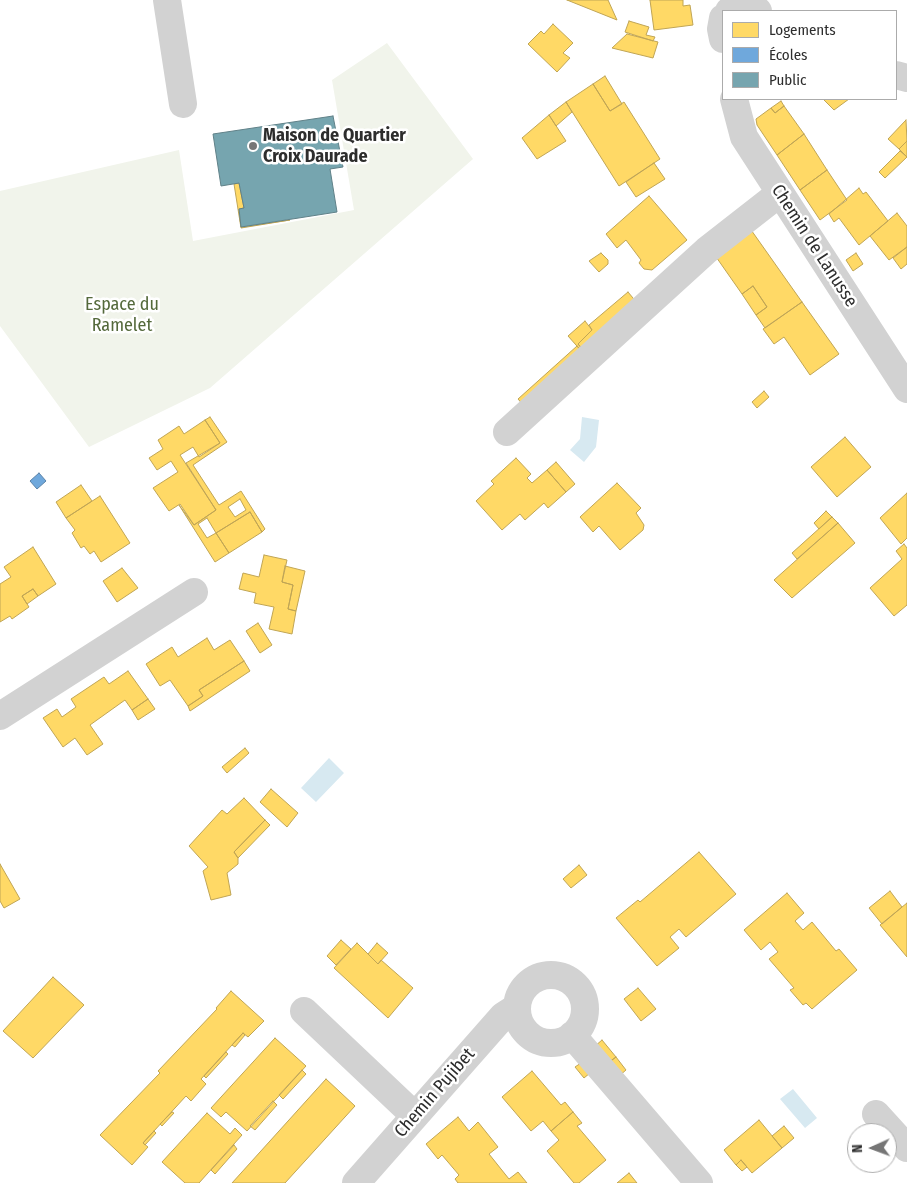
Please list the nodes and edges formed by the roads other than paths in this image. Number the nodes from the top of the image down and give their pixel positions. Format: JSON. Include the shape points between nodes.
{"nodes":[{"id":1,"x":167,"y":0,"type":"edge"},
{"id":2,"x":728,"y":10,"type":"edge"},
{"id":3,"x":755,"y":10,"type":"edge"},
{"id":4,"x":734,"y":100,"type":"edge"},
{"id":5,"x":182,"y":104,"type":"dead end"},
{"id":6,"x":780,"y":192,"type":"junction"},
{"id":7,"x":907,"y":389,"type":"edge"},
{"id":8,"x":507,"y":432,"type":"dead end"},
{"id":9,"x":194,"y":592,"type":"dead end"},
{"id":10,"x":0,"y":716,"type":"edge"},
{"id":11,"x":517,"y":1007,"type":"junction"},
{"id":12,"x":304,"y":1011,"type":"dead end"},
{"id":13,"x":572,"y":1035,"type":"junction"},
{"id":14,"x":876,"y":1114,"type":"dead end"},
{"id":15,"x":415,"y":1116,"type":"junction"},
{"id":16,"x":907,"y":1148,"type":"edge"},
{"id":17,"x":356,"y":1183,"type":"edge"},
{"id":18,"x":699,"y":1183,"type":"edge"}],
"edges":[{"from":1,"to":5,"type":"street"},
{"from":2,"to":3,"type":"street","via":[[744,6]]},
{"from":4,"to":6,"type":"street","name":"Chemin de Lanusse","via":[[744,137]]},
{"from":6,"to":7,"type":"street","name":"Chemin de Lanusse"},
{"from":6,"to":8,"type":"street","via":[[707,250]]},
{"from":9,"to":10,"type":"street"},
{"from":11,"to":13,"type":"street","via":[[523,1028],[531,1036],[552,1043]]},
{"from":11,"to":13,"type":"street","name":"Chemin Pujibet","via":[[520,996],[534,980],[544,975],[566,978],[582,994],[585,1005],[580,1027]]},
{"from":11,"to":15,"type":"street","name":"Chemin Pujibet","via":[[503,1016]]},
{"from":12,"to":15,"type":"street"},
{"from":13,"to":18,"type":"street"},
{"from":14,"to":16,"type":"street"},
{"from":15,"to":17,"type":"street","name":"Chemin Pujibet"}]}
